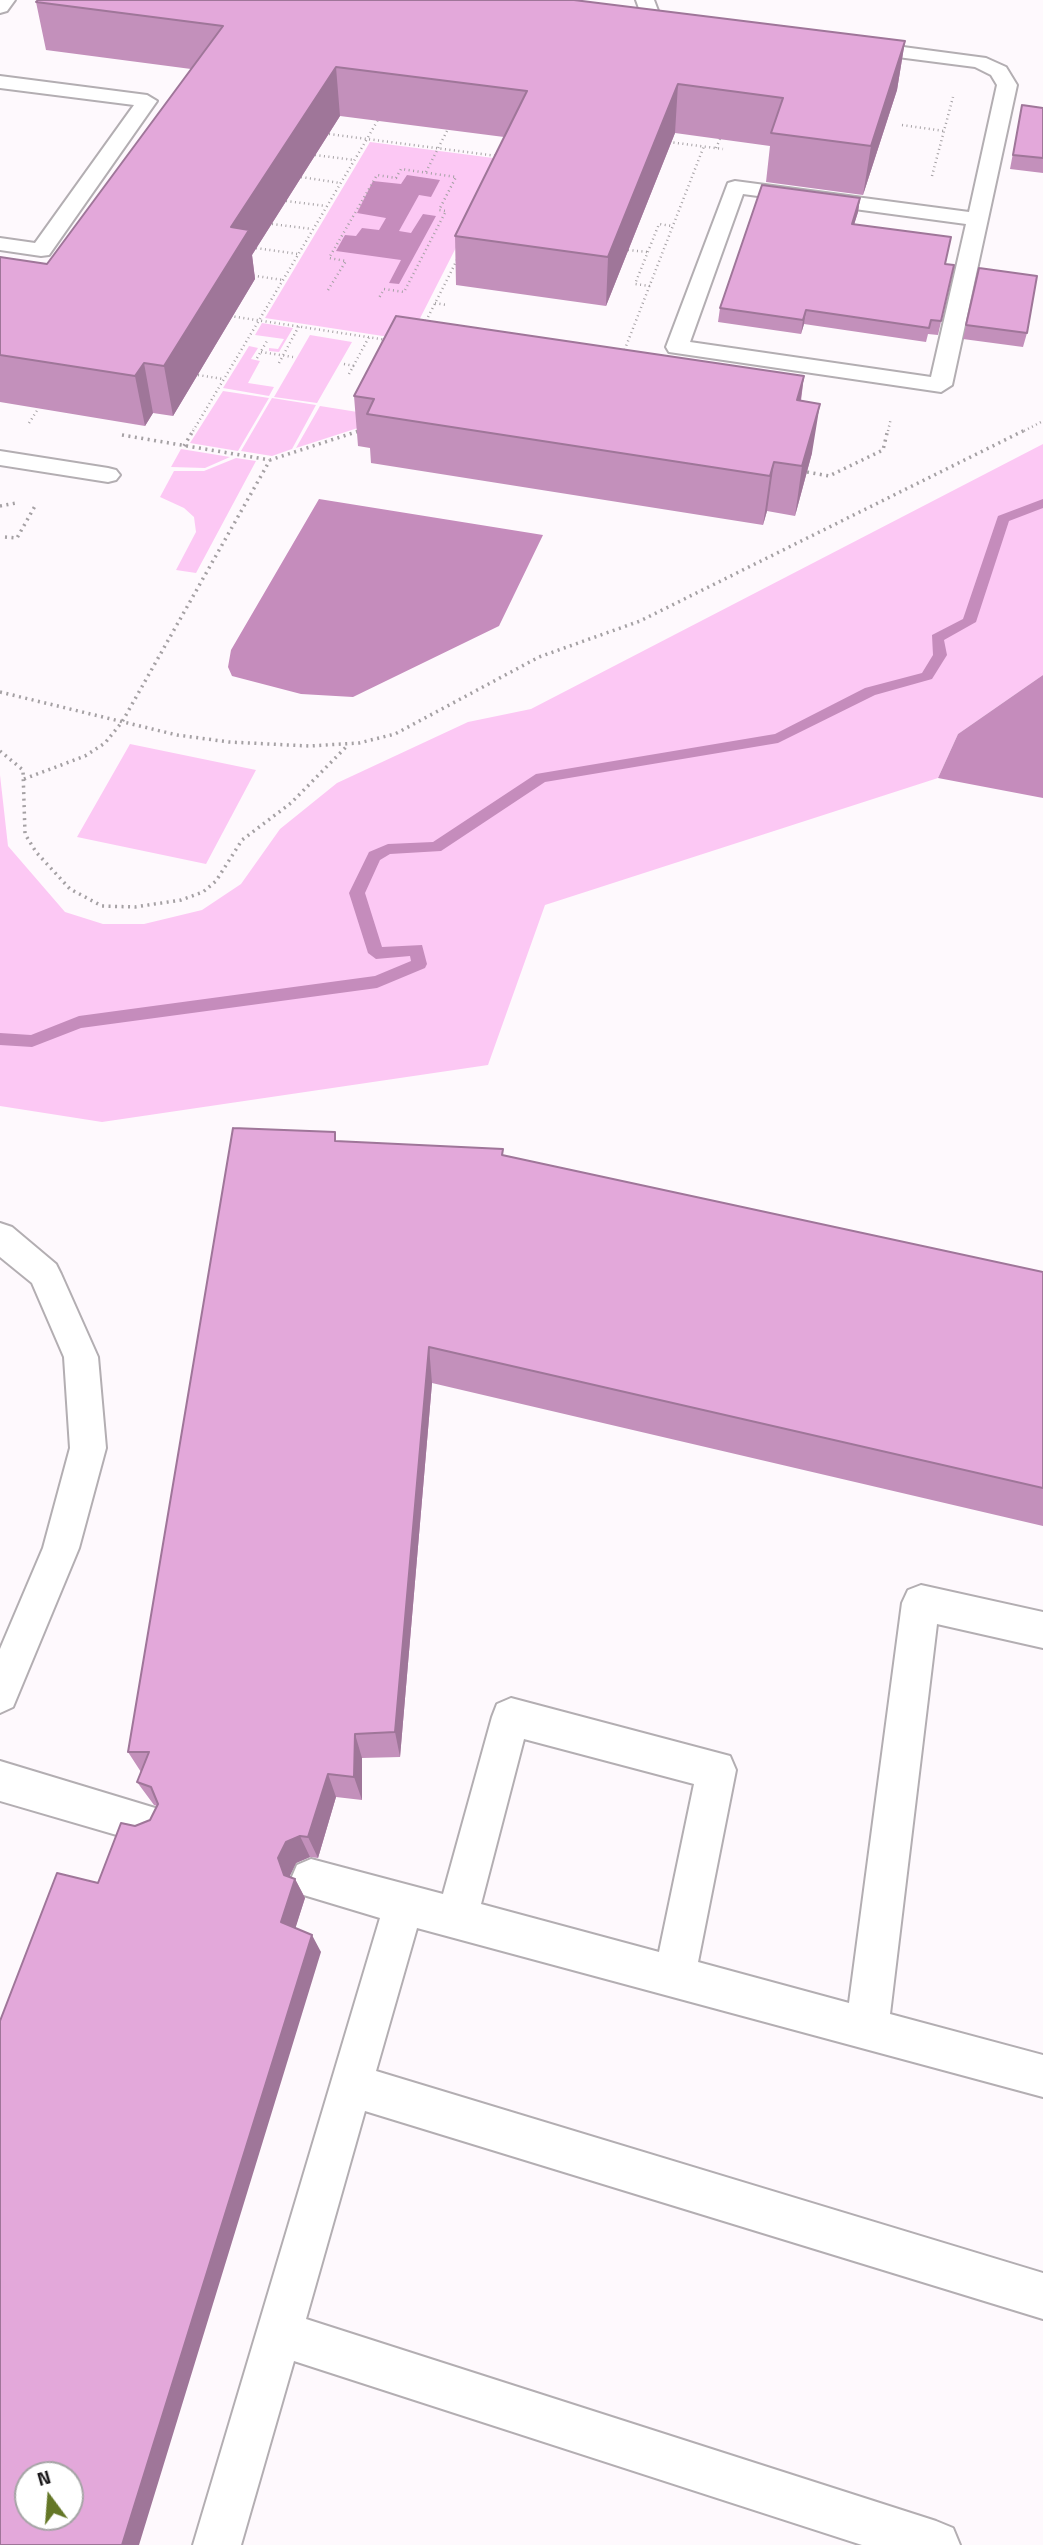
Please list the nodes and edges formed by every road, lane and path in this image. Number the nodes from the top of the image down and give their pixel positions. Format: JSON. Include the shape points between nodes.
{"nodes":[{"id":1,"x":6,"y":0,"type":"edge"},
{"id":2,"x":645,"y":0,"type":"edge"},
{"id":3,"x":0,"y":7,"type":"edge"},
{"id":4,"x":706,"y":28,"type":"edge"},
{"id":5,"x":842,"y":45,"type":"edge"},
{"id":6,"x":0,"y":82,"type":"edge"},
{"id":7,"x":954,"y":94,"type":"dead end"},
{"id":8,"x":380,"y":117,"type":"edge"},
{"id":9,"x":902,"y":125,"type":"dead end"},
{"id":10,"x":448,"y":130,"type":"edge"},
{"id":11,"x":944,"y":131,"type":"junction"},
{"id":12,"x":329,"y":134,"type":"dead end"},
{"id":13,"x":366,"y":139,"type":"junction"},
{"id":14,"x":720,"y":139,"type":"edge"},
{"id":15,"x":667,"y":142,"type":"edge"},
{"id":16,"x":704,"y":146,"type":"junction"},
{"id":17,"x":439,"y":148,"type":"junction"},
{"id":18,"x":716,"y":148,"type":"junction"},
{"id":19,"x":730,"y":150,"type":"dead end"},
{"id":20,"x":315,"y":155,"type":"dead end"},
{"id":21,"x":500,"y":156,"type":"edge"},
{"id":22,"x":354,"y":160,"type":"junction"},
{"id":23,"x":426,"y":172,"type":"junction"},
{"id":24,"x":301,"y":177,"type":"dead end"},
{"id":25,"x":931,"y":177,"type":"dead end"},
{"id":26,"x":340,"y":183,"type":"junction"},
{"id":27,"x":286,"y":201,"type":"dead end"},
{"id":28,"x":326,"y":206,"type":"junction"},
{"id":29,"x":977,"y":219,"type":"junction"},
{"id":30,"x":272,"y":224,"type":"dead end"},
{"id":31,"x":672,"y":226,"type":"junction"},
{"id":32,"x":312,"y":229,"type":"junction"},
{"id":33,"x":0,"y":244,"type":"edge"},
{"id":34,"x":256,"y":248,"type":"dead end"},
{"id":35,"x":628,"y":250,"type":"edge"},
{"id":36,"x":461,"y":252,"type":"edge"},
{"id":37,"x":648,"y":253,"type":"junction"},
{"id":38,"x":298,"y":254,"type":"junction"},
{"id":39,"x":240,"y":274,"type":"edge"},
{"id":40,"x":448,"y":277,"type":"junction"},
{"id":41,"x":460,"y":279,"type":"edge"},
{"id":42,"x":283,"y":280,"type":"junction"},
{"id":43,"x":649,"y":286,"type":"junction"},
{"id":44,"x":328,"y":290,"type":"dead end"},
{"id":45,"x":379,"y":298,"type":"dead end"},
{"id":46,"x":435,"y":303,"type":"junction"},
{"id":47,"x":447,"y":305,"type":"dead end"},
{"id":48,"x":218,"y":314,"type":"edge"},
{"id":49,"x":258,"y":320,"type":"junction"},
{"id":50,"x":299,"y":326,"type":"junction"},
{"id":51,"x":339,"y":326,"type":"dead end"},
{"id":52,"x":336,"y":332,"type":"junction"},
{"id":53,"x":419,"y":334,"type":"edge"},
{"id":54,"x":369,"y":337,"type":"junction"},
{"id":55,"x":267,"y":341,"type":"dead end"},
{"id":56,"x":392,"y":341,"type":"edge"},
{"id":57,"x":261,"y":352,"type":"junction"},
{"id":58,"x":283,"y":355,"type":"junction"},
{"id":59,"x":293,"y":357,"type":"dead end"},
{"id":60,"x":257,"y":358,"type":"dead end"},
{"id":61,"x":620,"y":362,"type":"edge"},
{"id":62,"x":279,"y":363,"type":"dead end"},
{"id":63,"x":344,"y":364,"type":"dead end"},
{"id":64,"x":354,"y":366,"type":"junction"},
{"id":65,"x":349,"y":374,"type":"dead end"},
{"id":66,"x":198,"y":375,"type":"dead end"},
{"id":67,"x":223,"y":380,"type":"junction"},
{"id":68,"x":38,"y":409,"type":"edge"},
{"id":69,"x":899,"y":418,"type":"dead end"},
{"id":70,"x":21,"y":419,"type":"dead end"},
{"id":71,"x":31,"y":421,"type":"junction"},
{"id":72,"x":1043,"y":421,"type":"edge"},
{"id":73,"x":44,"y":423,"type":"dead end"},
{"id":74,"x":368,"y":428,"type":"edge"},
{"id":75,"x":120,"y":435,"type":"dead end"},
{"id":76,"x":184,"y":446,"type":"junction"},
{"id":77,"x":0,"y":458,"type":"edge"},
{"id":78,"x":270,"y":460,"type":"junction"},
{"id":79,"x":807,"y":472,"type":"edge"},
{"id":80,"x":108,"y":475,"type":"dead end"},
{"id":81,"x":0,"y":506,"type":"edge"},
{"id":82,"x":5,"y":537,"type":"dead end"},
{"id":83,"x":0,"y":692,"type":"edge"},
{"id":84,"x":122,"y":722,"type":"junction"},
{"id":85,"x":348,"y":744,"type":"junction"},
{"id":86,"x":0,"y":751,"type":"edge"},
{"id":87,"x":24,"y":779,"type":"junction"},
{"id":88,"x":0,"y":1237,"type":"edge"},
{"id":89,"x":1043,"y":1630,"type":"edge"},
{"id":90,"x":0,"y":1694,"type":"edge"},
{"id":91,"x":0,"y":1781,"type":"edge"},
{"id":92,"x":151,"y":1825,"type":"edge"},
{"id":93,"x":311,"y":1879,"type":"edge"},
{"id":94,"x":404,"y":1904,"type":"junction"},
{"id":95,"x":457,"y":1917,"type":"junction"},
{"id":96,"x":674,"y":1977,"type":"junction"},
{"id":97,"x":867,"y":2029,"type":"junction"},
{"id":98,"x":1043,"y":2076,"type":"edge"},
{"id":99,"x":351,"y":2085,"type":"junction"},
{"id":100,"x":1043,"y":2296,"type":"edge"},
{"id":101,"x":277,"y":2333,"type":"junction"},
{"id":102,"x":217,"y":2545,"type":"edge"},
{"id":103,"x":936,"y":2545,"type":"edge"}],
"edges":[{"from":1,"to":3,"type":"lane"},
{"from":2,"to":4,"type":"lane","via":[[652,21]]},
{"from":5,"to":29,"type":"lane","via":[[979,62],[999,71],[1007,85]]},
{"from":6,"to":33,"type":"lane","via":[[147,101],[41,250]]},
{"from":7,"to":11,"type":"path"},
{"from":8,"to":13,"type":"path"},
{"from":9,"to":11,"type":"path"},
{"from":10,"to":17,"type":"path"},
{"from":11,"to":25,"type":"path"},
{"from":12,"to":13,"type":"path"},
{"from":13,"to":17,"type":"path"},
{"from":13,"to":22,"type":"path"},
{"from":14,"to":18,"type":"path"},
{"from":15,"to":16,"type":"path"},
{"from":16,"to":18,"type":"path"},
{"from":16,"to":31,"type":"path"},
{"from":17,"to":21,"type":"path"},
{"from":17,"to":23,"type":"path"},
{"from":18,"to":19,"type":"path"},
{"from":20,"to":22,"type":"path"},
{"from":22,"to":26,"type":"path"},
{"from":23,"to":44,"type":"path","via":[[401,169],[396,178],[377,175],[329,258],[346,261]]},
{"from":23,"to":45,"type":"path","via":[[456,177],[439,210],[446,211],[404,292],[384,289]]},
{"from":24,"to":26,"type":"path"},
{"from":26,"to":28,"type":"path"},
{"from":27,"to":28,"type":"path"},
{"from":28,"to":32,"type":"path"},
{"from":29,"to":29,"type":"lane","via":[[941,385],[677,347],[735,187]]},
{"from":30,"to":32,"type":"path"},
{"from":31,"to":37,"type":"path","via":[[659,224]]},
{"from":31,"to":43,"type":"path"},
{"from":32,"to":38,"type":"path"},
{"from":34,"to":38,"type":"path"},
{"from":35,"to":37,"type":"path"},
{"from":36,"to":40,"type":"path"},
{"from":37,"to":43,"type":"path","via":[[635,284]]},
{"from":38,"to":42,"type":"path"},
{"from":39,"to":42,"type":"path"},
{"from":40,"to":41,"type":"path"},
{"from":40,"to":46,"type":"path"},
{"from":42,"to":49,"type":"path"},
{"from":43,"to":61,"type":"path"},
{"from":46,"to":47,"type":"path"},
{"from":46,"to":53,"type":"path"},
{"from":48,"to":49,"type":"path"},
{"from":49,"to":50,"type":"path"},
{"from":49,"to":67,"type":"path"},
{"from":50,"to":52,"type":"path"},
{"from":50,"to":58,"type":"path"},
{"from":51,"to":52,"type":"path"},
{"from":52,"to":54,"type":"path"},
{"from":54,"to":56,"type":"path"},
{"from":54,"to":64,"type":"path"},
{"from":55,"to":57,"type":"path"},
{"from":57,"to":58,"type":"path"},
{"from":57,"to":60,"type":"path"},
{"from":58,"to":59,"type":"path"},
{"from":58,"to":62,"type":"path"},
{"from":63,"to":64,"type":"path"},
{"from":64,"to":65,"type":"path"},
{"from":66,"to":67,"type":"path"},
{"from":67,"to":76,"type":"path"},
{"from":68,"to":71,"type":"path"},
{"from":69,"to":79,"type":"path","via":[[891,417],[883,450],[829,476]]},
{"from":70,"to":71,"type":"path"},
{"from":71,"to":73,"type":"path"},
{"from":72,"to":85,"type":"path","via":[[640,621],[539,657],[395,734]]},
{"from":74,"to":78,"type":"path"},
{"from":75,"to":76,"type":"path"},
{"from":76,"to":78,"type":"path"},
{"from":77,"to":80,"type":"lane"},
{"from":78,"to":84,"type":"path"},
{"from":81,"to":82,"type":"path","via":[[37,507],[17,538]]},
{"from":83,"to":84,"type":"path"},
{"from":84,"to":85,"type":"path","via":[[229,742]]},
{"from":84,"to":87,"type":"path","via":[[105,743],[85,756]]},
{"from":85,"to":87,"type":"path","via":[[291,803],[242,840],[203,892],[135,907],[102,905],[70,889],[36,852],[24,834]]},
{"from":86,"to":87,"type":"path","via":[[23,770]]},
{"from":88,"to":90,"type":"lane","via":[[44,1274],[81,1357],[88,1448],[61,1548]]},
{"from":89,"to":97,"type":"lane","via":[[921,1603]]},
{"from":91,"to":92,"type":"lane"},
{"from":93,"to":94,"type":"lane"},
{"from":94,"to":95,"type":"lane"},
{"from":94,"to":99,"type":"lane"},
{"from":95,"to":96,"type":"lane"},
{"from":95,"to":96,"type":"lane","via":[[511,1717],[716,1770]]},
{"from":96,"to":97,"type":"lane"},
{"from":97,"to":98,"type":"lane"},
{"from":99,"to":100,"type":"lane"},
{"from":99,"to":101,"type":"lane"},
{"from":101,"to":102,"type":"lane"},
{"from":101,"to":103,"type":"lane"}]}
